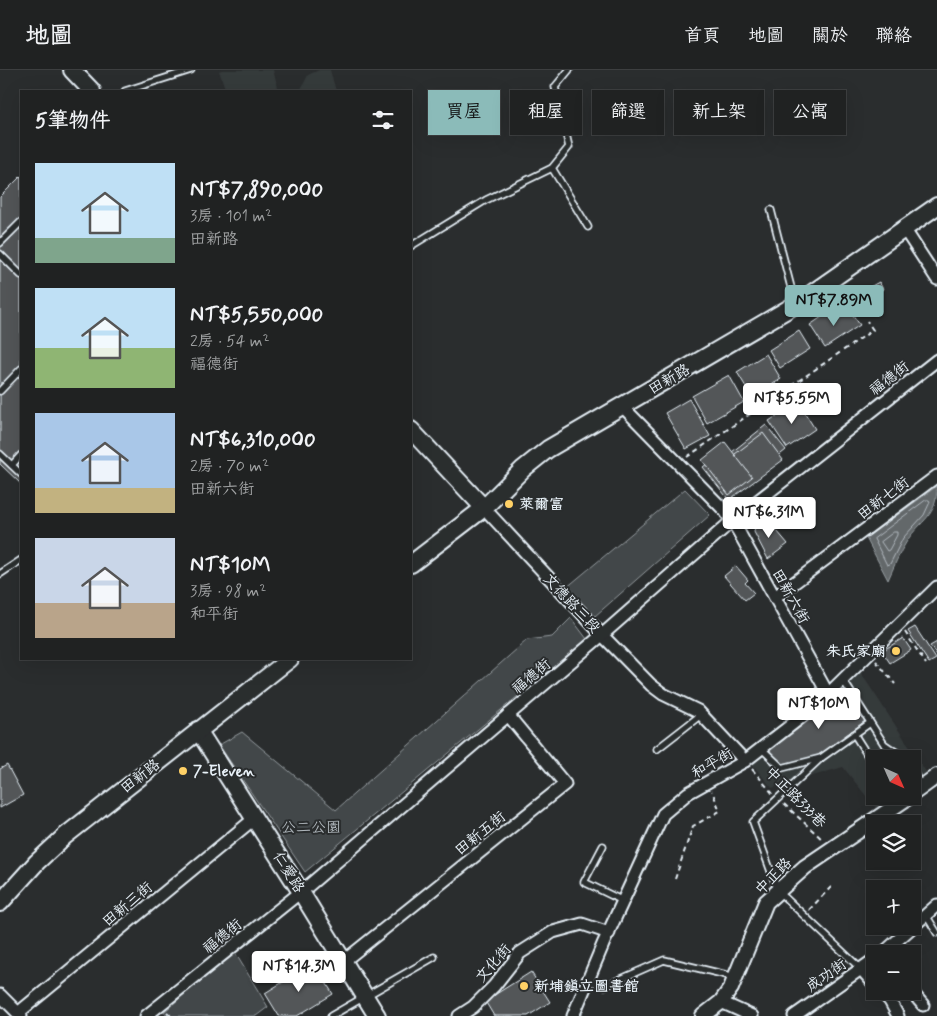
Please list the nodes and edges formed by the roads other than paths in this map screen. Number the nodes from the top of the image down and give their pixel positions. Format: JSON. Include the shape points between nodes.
{"nodes":[{"id":1,"x":72,"y":70,"type":"edge"},
{"id":2,"x":192,"y":70,"type":"edge"},
{"id":3,"x":568,"y":70,"type":"edge"},
{"id":4,"x":91,"y":90,"type":"edge"},
{"id":5,"x":128,"y":90,"type":"edge"},
{"id":6,"x":552,"y":168,"type":"junction"},
{"id":7,"x":937,"y":206,"type":"edge"},
{"id":8,"x":771,"y":210,"type":"dead end"},
{"id":9,"x":20,"y":223,"type":"edge"},
{"id":10,"x":588,"y":227,"type":"dead end"},
{"id":11,"x":905,"y":230,"type":"junction"},
{"id":12,"x":0,"y":243,"type":"edge"},
{"id":13,"x":412,"y":245,"type":"edge"},
{"id":14,"x":0,"y":254,"type":"edge"},
{"id":15,"x":20,"y":271,"type":"edge"},
{"id":16,"x":937,"y":279,"type":"edge"},
{"id":17,"x":795,"y":305,"type":"junction"},
{"id":18,"x":937,"y":360,"type":"edge"},
{"id":19,"x":20,"y":370,"type":"edge"},
{"id":20,"x":0,"y":391,"type":"edge"},
{"id":21,"x":622,"y":406,"type":"junction"},
{"id":22,"x":412,"y":431,"type":"edge"},
{"id":23,"x":0,"y":454,"type":"edge"},
{"id":24,"x":20,"y":456,"type":"edge"},
{"id":25,"x":12,"y":465,"type":"junction"},
{"id":26,"x":20,"y":473,"type":"edge"},
{"id":27,"x":937,"y":476,"type":"edge"},
{"id":28,"x":484,"y":508,"type":"junction"},
{"id":29,"x":732,"y":521,"type":"junction"},
{"id":30,"x":20,"y":561,"type":"edge"},
{"id":31,"x":412,"y":563,"type":"edge"},
{"id":32,"x":0,"y":574,"type":"edge"},
{"id":33,"x":937,"y":587,"type":"edge"},
{"id":34,"x":775,"y":598,"type":"junction"},
{"id":35,"x":602,"y":635,"type":"junction"},
{"id":36,"x":289,"y":660,"type":"edge"},
{"id":37,"x":843,"y":680,"type":"junction"},
{"id":38,"x":828,"y":694,"type":"junction"},
{"id":39,"x":702,"y":714,"type":"junction"},
{"id":40,"x":508,"y":715,"type":"junction"},
{"id":41,"x":870,"y":723,"type":"junction"},
{"id":42,"x":198,"y":730,"type":"junction"},
{"id":43,"x":854,"y":734,"type":"junction"},
{"id":44,"x":657,"y":749,"type":"dead end"},
{"id":45,"x":762,"y":749,"type":"junction"},
{"id":46,"x":893,"y":750,"type":"edge"},
{"id":47,"x":866,"y":753,"type":"edge"},
{"id":48,"x":822,"y":758,"type":"junction"},
{"id":49,"x":745,"y":761,"type":"junction"},
{"id":50,"x":937,"y":776,"type":"edge"},
{"id":51,"x":921,"y":788,"type":"edge"},
{"id":52,"x":889,"y":805,"type":"edge"},
{"id":53,"x":255,"y":818,"type":"junction"},
{"id":54,"x":603,"y":846,"type":"dead end"},
{"id":55,"x":778,"y":891,"type":"junction"},
{"id":56,"x":301,"y":892,"type":"junction"},
{"id":57,"x":623,"y":901,"type":"junction"},
{"id":58,"x":0,"y":903,"type":"edge"},
{"id":59,"x":937,"y":905,"type":"edge"},
{"id":60,"x":926,"y":915,"type":"junction"},
{"id":61,"x":609,"y":933,"type":"junction"},
{"id":62,"x":937,"y":934,"type":"edge"},
{"id":63,"x":892,"y":945,"type":"edge"},
{"id":64,"x":434,"y":957,"type":"dead end"},
{"id":65,"x":344,"y":961,"type":"junction"},
{"id":66,"x":866,"y":965,"type":"edge"},
{"id":67,"x":861,"y":969,"type":"junction"},
{"id":68,"x":866,"y":975,"type":"edge"},
{"id":69,"x":736,"y":978,"type":"junction"},
{"id":70,"x":588,"y":981,"type":"junction"},
{"id":71,"x":0,"y":996,"type":"edge"},
{"id":72,"x":365,"y":996,"type":"junction"},
{"id":73,"x":889,"y":1000,"type":"edge"},
{"id":74,"x":919,"y":1000,"type":"edge"},
{"id":75,"x":721,"y":1002,"type":"junction"},
{"id":76,"x":923,"y":1004,"type":"dead end"},
{"id":77,"x":19,"y":1015,"type":"edge"},
{"id":78,"x":146,"y":1016,"type":"edge"},
{"id":79,"x":331,"y":1016,"type":"edge"},
{"id":80,"x":377,"y":1016,"type":"edge"},
{"id":81,"x":460,"y":1016,"type":"edge"},
{"id":82,"x":573,"y":1016,"type":"edge"},
{"id":83,"x":703,"y":1016,"type":"edge"},
{"id":84,"x":752,"y":1016,"type":"edge"},
{"id":85,"x":794,"y":1016,"type":"edge"},
{"id":86,"x":898,"y":1016,"type":"edge"}],
"edges":[{"from":1,"to":4,"type":"main road"},
{"from":2,"to":5,"type":"lane"},
{"from":3,"to":6,"type":"lane","via":[[555,87],[569,147]]},
{"from":6,"to":10,"type":"lane"},
{"from":6,"to":13,"type":"lane","via":[[486,200]]},
{"from":7,"to":11,"type":"main road","name":"田新路"},
{"from":8,"to":17,"type":"lane"},
{"from":9,"to":12,"type":"lane"},
{"from":11,"to":16,"type":"street"},
{"from":11,"to":17,"type":"main road","name":"田新路"},
{"from":14,"to":15,"type":"lane"},
{"from":17,"to":21,"type":"main road","name":"田新路"},
{"from":18,"to":29,"type":"street","name":"福德街"},
{"from":19,"to":20,"type":"lane"},
{"from":21,"to":28,"type":"main road","name":"田新路","via":[[548,449]]},
{"from":21,"to":29,"type":"street","name":"田新六街"},
{"from":22,"to":28,"type":"main road","name":"文德路三段"},
{"from":23,"to":25,"type":"lane"},
{"from":24,"to":25,"type":"lane"},
{"from":25,"to":26,"type":"lane"},
{"from":27,"to":34,"type":"street","name":"田新七街"},
{"from":28,"to":31,"type":"main road","name":"田新路"},
{"from":28,"to":35,"type":"street","name":"文德路三段"},
{"from":29,"to":34,"type":"street","name":"田新六街"},
{"from":29,"to":35,"type":"street","name":"福德街"},
{"from":30,"to":32,"type":"lane"},
{"from":33,"to":37,"type":"street","name":"和平街"},
{"from":34,"to":38,"type":"street","name":"田新六街"},
{"from":35,"to":39,"type":"street","name":"文德路三段","via":[[651,685]]},
{"from":35,"to":40,"type":"street","name":"福德街"},
{"from":36,"to":42,"type":"main road","name":"田新路"},
{"from":37,"to":38,"type":"street","name":"和平街"},
{"from":37,"to":41,"type":"lane"},
{"from":38,"to":45,"type":"street","name":"和平街"},
{"from":39,"to":44,"type":"lane"},
{"from":39,"to":49,"type":"street","name":"文德路三段"},
{"from":40,"to":56,"type":"street","name":"福德街"},
{"from":40,"to":65,"type":"street","name":"田新五街","via":[[565,784]]},
{"from":41,"to":43,"type":"lane"},
{"from":41,"to":46,"type":"lane","via":[[884,744]]},
{"from":42,"to":53,"type":"main road","name":"仁愛路"},
{"from":42,"to":58,"type":"main road","name":"田新路","via":[[66,836]]},
{"from":43,"to":47,"type":"lane"},
{"from":43,"to":48,"type":"lane"},
{"from":45,"to":48,"type":"lane","via":[[782,768]]},
{"from":45,"to":49,"type":"street","name":"和平街"},
{"from":48,"to":55,"type":"lane","via":[[754,822]]},
{"from":49,"to":57,"type":"street","name":"和平街","via":[[688,793],[663,814]]},
{"from":50,"to":51,"type":"street","name":"中正路"},
{"from":52,"to":55,"type":"street","name":"中正路"},
{"from":53,"to":56,"type":"main road","name":"仁愛路"},
{"from":53,"to":77,"type":"street","name":"田新三街"},
{"from":54,"to":57,"type":"lane","via":[[584,882]]},
{"from":55,"to":67,"type":"lane"},
{"from":55,"to":69,"type":"street","name":"中正路","via":[[766,902]]},
{"from":56,"to":65,"type":"main road","name":"仁愛路"},
{"from":56,"to":78,"type":"street","name":"福德街"},
{"from":57,"to":61,"type":"street","name":"和平街"},
{"from":59,"to":60,"type":"street"},
{"from":60,"to":62,"type":"lane"},
{"from":60,"to":63,"type":"street"},
{"from":61,"to":70,"type":"street","name":"和平街"},
{"from":61,"to":81,"type":"street","name":"文化街","via":[[582,924],[553,932],[520,953],[494,986]]},
{"from":64,"to":72,"type":"lane"},
{"from":65,"to":72,"type":"main road","name":"仁愛路"},
{"from":66,"to":67,"type":"street","name":"成功街"},
{"from":67,"to":68,"type":"street"},
{"from":67,"to":85,"type":"street","name":"成功街"},
{"from":69,"to":70,"type":"lane","via":[[664,960],[605,986]]},
{"from":69,"to":75,"type":"street","name":"中正路"},
{"from":70,"to":82,"type":"street","name":"和平街"},
{"from":71,"to":77,"type":"street"},
{"from":72,"to":79,"type":"lane"},
{"from":72,"to":80,"type":"main road","name":"仁愛路"},
{"from":73,"to":86,"type":"street"},
{"from":74,"to":76,"type":"street"},
{"from":75,"to":83,"type":"street","name":"中正路"},
{"from":75,"to":84,"type":"street"}]}
